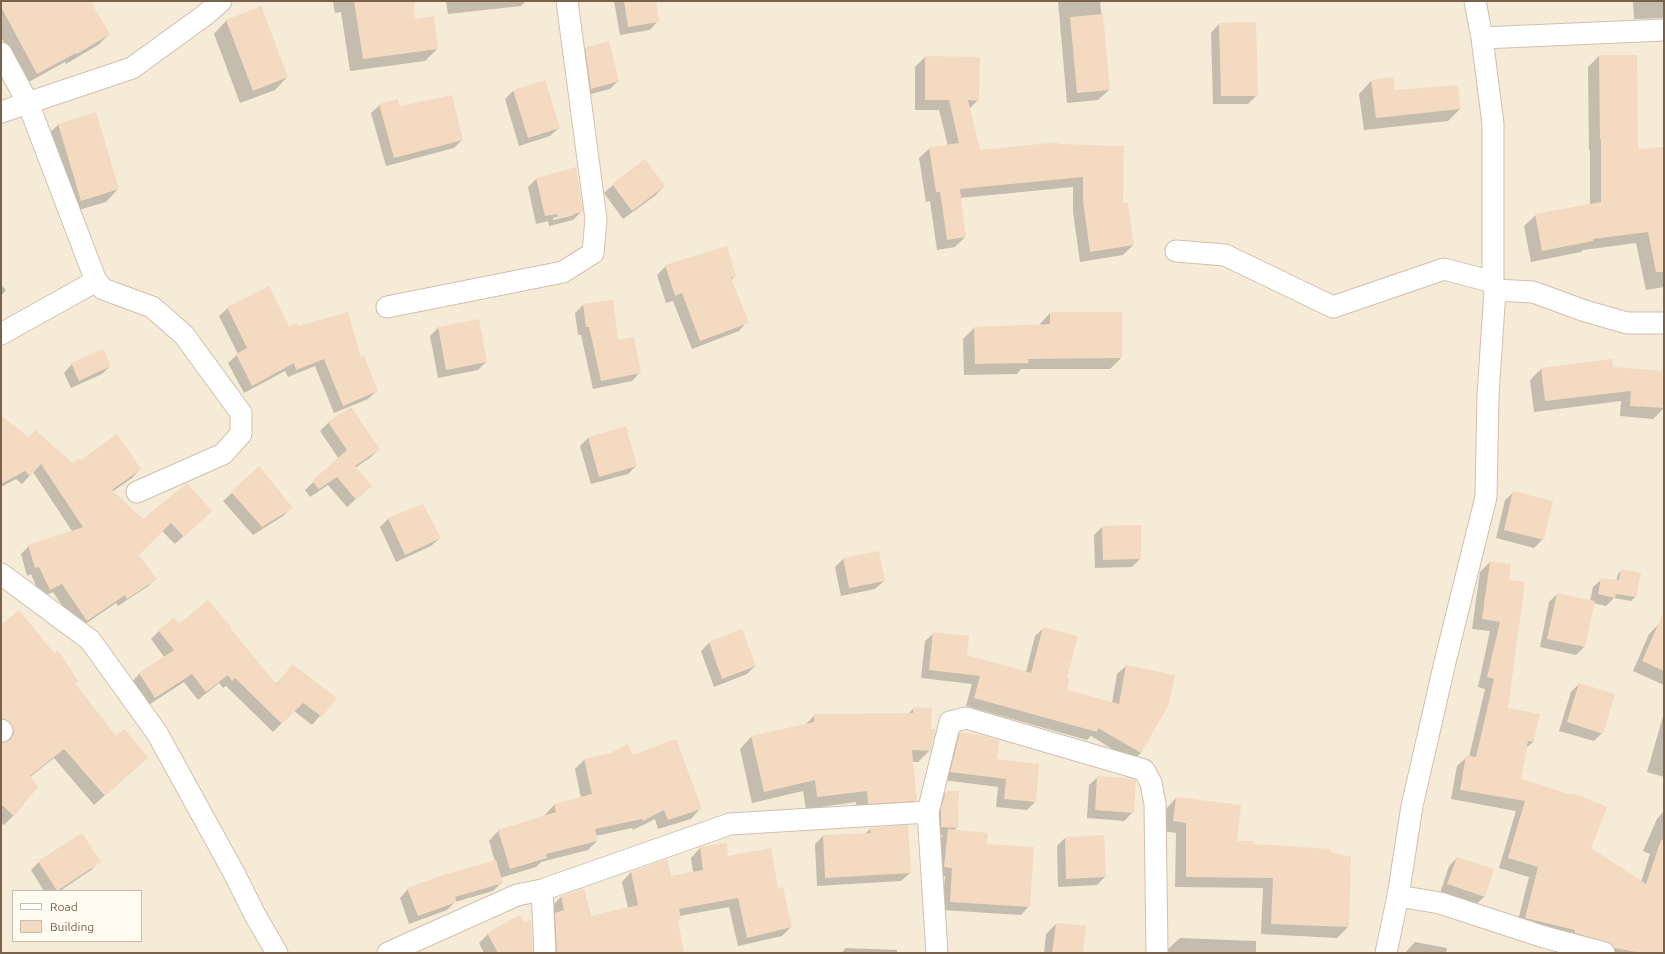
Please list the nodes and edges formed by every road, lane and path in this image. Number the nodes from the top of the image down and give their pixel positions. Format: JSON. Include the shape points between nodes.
{"nodes":[{"id":1,"x":221,"y":1,"type":"edge"},
{"id":2,"x":566,"y":1,"type":"edge"},
{"id":3,"x":1475,"y":1,"type":"edge"},
{"id":4,"x":1664,"y":30,"type":"edge"},
{"id":5,"x":1482,"y":38,"type":"junction"},
{"id":6,"x":1,"y":53,"type":"edge"},
{"id":7,"x":28,"y":103,"type":"junction"},
{"id":8,"x":1,"y":112,"type":"edge"},
{"id":9,"x":1176,"y":251,"type":"dead end"},
{"id":10,"x":96,"y":281,"type":"junction"},
{"id":11,"x":1494,"y":286,"type":"junction"},
{"id":12,"x":387,"y":307,"type":"dead end"},
{"id":13,"x":1664,"y":323,"type":"edge"},
{"id":14,"x":1,"y":334,"type":"edge"},
{"id":15,"x":137,"y":492,"type":"dead end"},
{"id":16,"x":1,"y":574,"type":"edge"},
{"id":17,"x":928,"y":812,"type":"junction"},
{"id":18,"x":542,"y":890,"type":"junction"},
{"id":19,"x":1398,"y":896,"type":"junction"},
{"id":20,"x":277,"y":953,"type":"edge"},
{"id":21,"x":388,"y":953,"type":"edge"},
{"id":22,"x":545,"y":953,"type":"edge"},
{"id":23,"x":937,"y":953,"type":"edge"},
{"id":24,"x":1157,"y":953,"type":"edge"},
{"id":25,"x":1386,"y":953,"type":"edge"},
{"id":26,"x":1604,"y":953,"type":"edge"}],
"edges":[{"from":1,"to":7,"type":"street","via":[[132,68]]},
{"from":2,"to":12,"type":"street","via":[[596,219],[593,253],[563,272]]},
{"from":3,"to":5,"type":"street"},
{"from":4,"to":5,"type":"street"},
{"from":5,"to":11,"type":"street","via":[[1493,124]]},
{"from":6,"to":7,"type":"street"},
{"from":7,"to":8,"type":"street"},
{"from":7,"to":10,"type":"street"},
{"from":9,"to":11,"type":"street","via":[[1225,255],[1333,307],[1444,269]]},
{"from":10,"to":14,"type":"street"},
{"from":10,"to":15,"type":"street","via":[[103,289],[152,307],[184,335],[241,413],[241,434],[223,454]]},
{"from":11,"to":13,"type":"street","via":[[1533,292],[1627,323]]},
{"from":11,"to":19,"type":"street","via":[[1486,497],[1412,806]]},
{"from":16,"to":20,"type":"street","via":[[90,640],[157,733]]},
{"from":17,"to":18,"type":"street","via":[[730,824]]},
{"from":17,"to":23,"type":"street"},
{"from":17,"to":24,"type":"street","via":[[950,722],[957,719],[966,718],[1144,770],[1151,783],[1155,804]]},
{"from":18,"to":21,"type":"street","via":[[517,895]]},
{"from":18,"to":22,"type":"street"},
{"from":19,"to":25,"type":"street"},
{"from":19,"to":26,"type":"street","via":[[1440,903],[1544,938]]}]}
